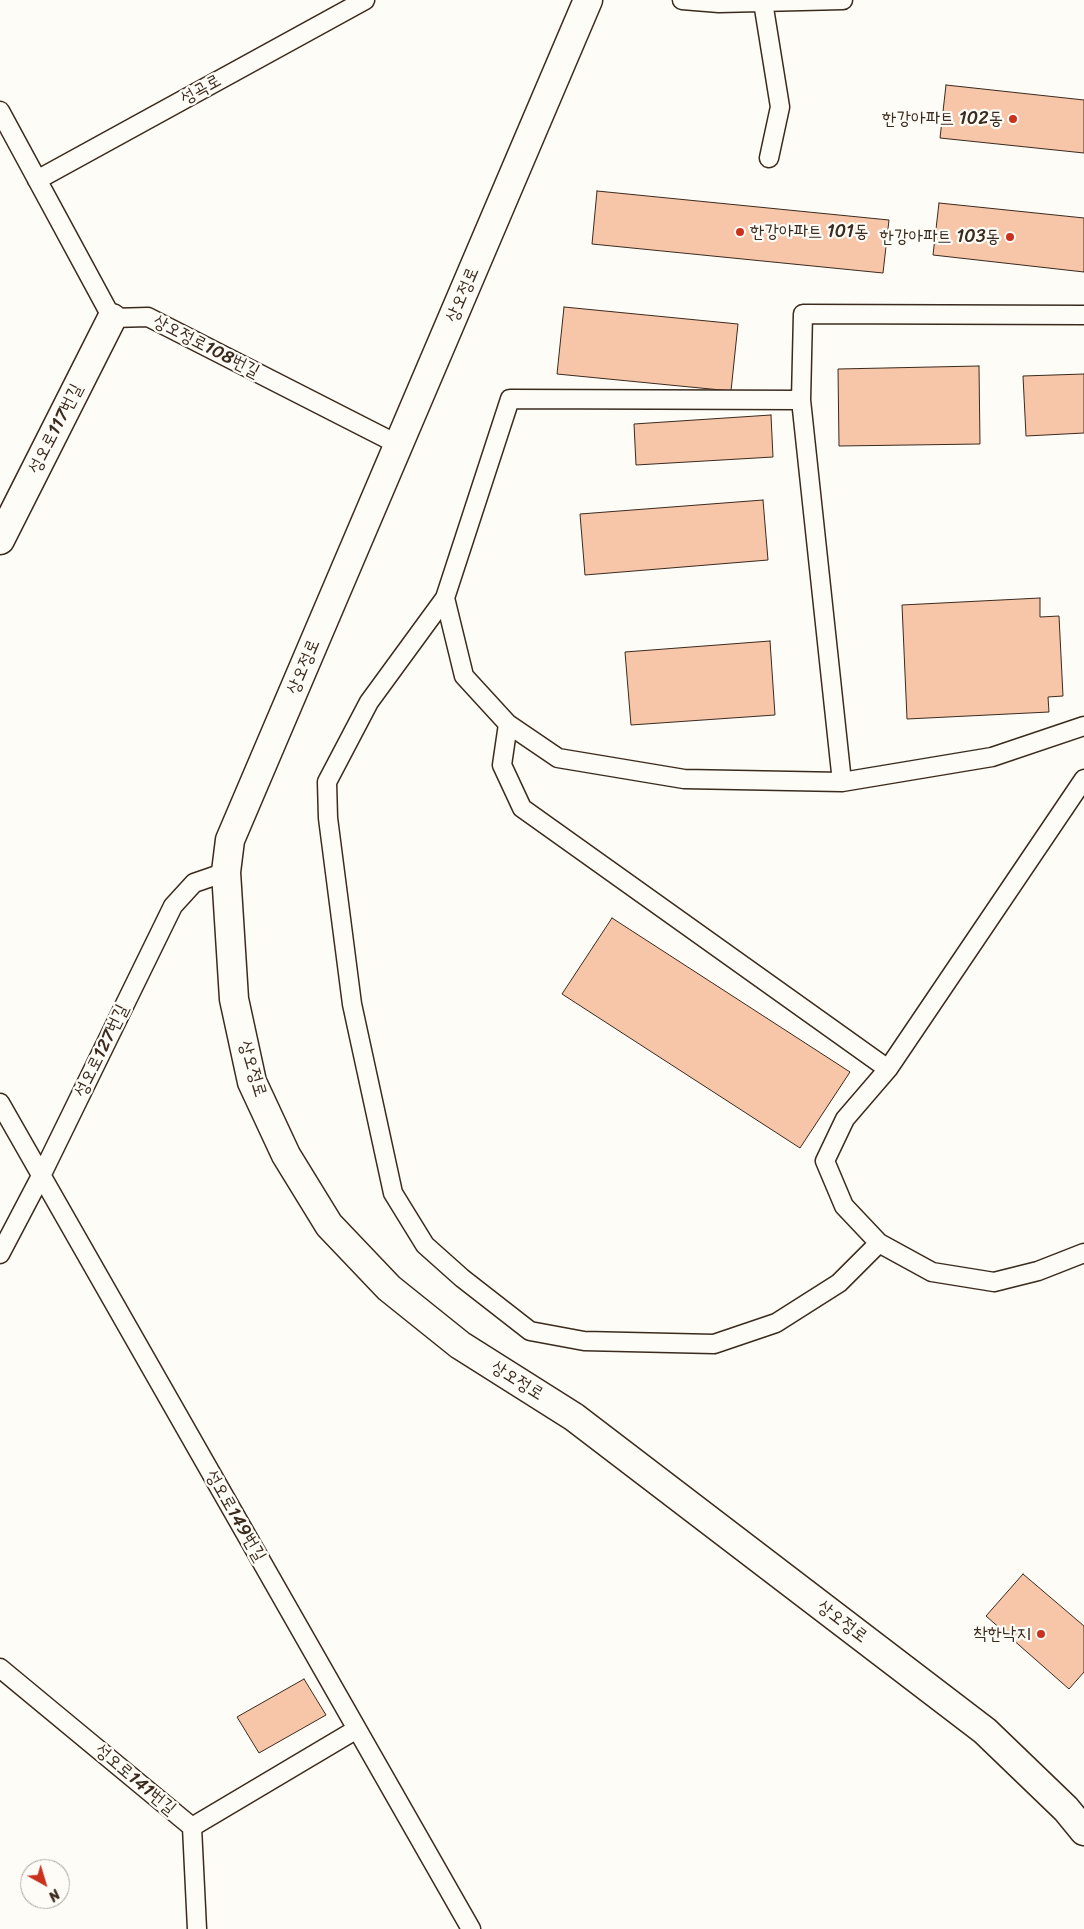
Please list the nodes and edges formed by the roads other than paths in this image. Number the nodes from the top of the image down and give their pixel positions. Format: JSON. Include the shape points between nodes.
{"nodes":[{"id":1,"x":365,"y":0,"type":"edge"},
{"id":2,"x":588,"y":0,"type":"edge"},
{"id":3,"x":682,"y":0,"type":"edge"},
{"id":4,"x":843,"y":0,"type":"edge"},
{"id":5,"x":763,"y":2,"type":"junction"},
{"id":6,"x":0,"y":111,"type":"edge"},
{"id":7,"x":769,"y":158,"type":"dead end"},
{"id":8,"x":37,"y":180,"type":"junction"},
{"id":9,"x":1084,"y":315,"type":"edge"},
{"id":10,"x":112,"y":318,"type":"junction"},
{"id":11,"x":801,"y":400,"type":"junction"},
{"id":12,"x":399,"y":445,"type":"junction"},
{"id":13,"x":0,"y":540,"type":"edge"},
{"id":14,"x":446,"y":598,"type":"junction"},
{"id":15,"x":508,"y":724,"type":"junction"},
{"id":16,"x":1084,"y":726,"type":"edge"},
{"id":17,"x":1084,"y":779,"type":"edge"},
{"id":18,"x":842,"y":782,"type":"junction"},
{"id":19,"x":226,"y":872,"type":"junction"},
{"id":20,"x":888,"y":1069,"type":"junction"},
{"id":21,"x":0,"y":1103,"type":"edge"},
{"id":22,"x":41,"y":1176,"type":"junction"},
{"id":23,"x":879,"y":1243,"type":"junction"},
{"id":24,"x":1084,"y":1253,"type":"edge"},
{"id":25,"x":0,"y":1254,"type":"edge"},
{"id":26,"x":0,"y":1668,"type":"edge"},
{"id":27,"x":357,"y":1730,"type":"junction"},
{"id":28,"x":192,"y":1827,"type":"junction"},
{"id":29,"x":1084,"y":1831,"type":"edge"},
{"id":30,"x":197,"y":1929,"type":"edge"},
{"id":31,"x":471,"y":1929,"type":"edge"}],
"edges":[{"from":1,"to":8,"type":"lane","name":"성곡로"},
{"from":2,"to":12,"type":"street","name":"상오정로"},
{"from":3,"to":5,"type":"lane"},
{"from":4,"to":5,"type":"lane"},
{"from":5,"to":7,"type":"lane","via":[[780,107]]},
{"from":6,"to":8,"type":"lane"},
{"from":8,"to":10,"type":"lane"},
{"from":9,"to":11,"type":"lane","via":[[803,314]]},
{"from":10,"to":12,"type":"lane","name":"상오정로108번길","via":[[148,317]]},
{"from":10,"to":13,"type":"street","name":"성오로117번길"},
{"from":11,"to":14,"type":"lane","via":[[510,399]]},
{"from":11,"to":18,"type":"lane"},
{"from":12,"to":19,"type":"street","name":"상오정로","via":[[230,840]]},
{"from":14,"to":15,"type":"lane","via":[[464,676]]},
{"from":14,"to":23,"type":"lane","via":[[369,702],[327,782],[328,818],[352,1004],[393,1192],[425,1245],[530,1331],[584,1341],[714,1344],[776,1323],[839,1283]]},
{"from":15,"to":18,"type":"lane","via":[[558,758],[684,779]]},
{"from":15,"to":20,"type":"lane","via":[[502,765],[522,808]]},
{"from":16,"to":18,"type":"lane","via":[[992,757]]},
{"from":17,"to":20,"type":"lane"},
{"from":19,"to":22,"type":"lane","name":"성오로127번길","via":[[194,883],[173,906]]},
{"from":19,"to":29,"type":"street","name":"상오정로","via":[[234,999],[252,1082],[286,1155],[329,1225],[389,1288],[460,1345],[574,1417],[985,1731],[1066,1809]]},
{"from":20,"to":23,"type":"lane","via":[[844,1119],[825,1161],[844,1206]]},
{"from":21,"to":22,"type":"lane","name":"성오로149번길"},
{"from":22,"to":25,"type":"lane","name":"성오로127번길"},
{"from":22,"to":27,"type":"lane","name":"성오로149번길"},
{"from":23,"to":24,"type":"lane","via":[[932,1272],[994,1282],[1038,1271]]},
{"from":26,"to":28,"type":"lane","name":"성오로141번길"},
{"from":27,"to":28,"type":"lane"},
{"from":27,"to":31,"type":"lane","name":"성오로149번길"},
{"from":28,"to":30,"type":"lane","name":"성오로141번길"}]}
